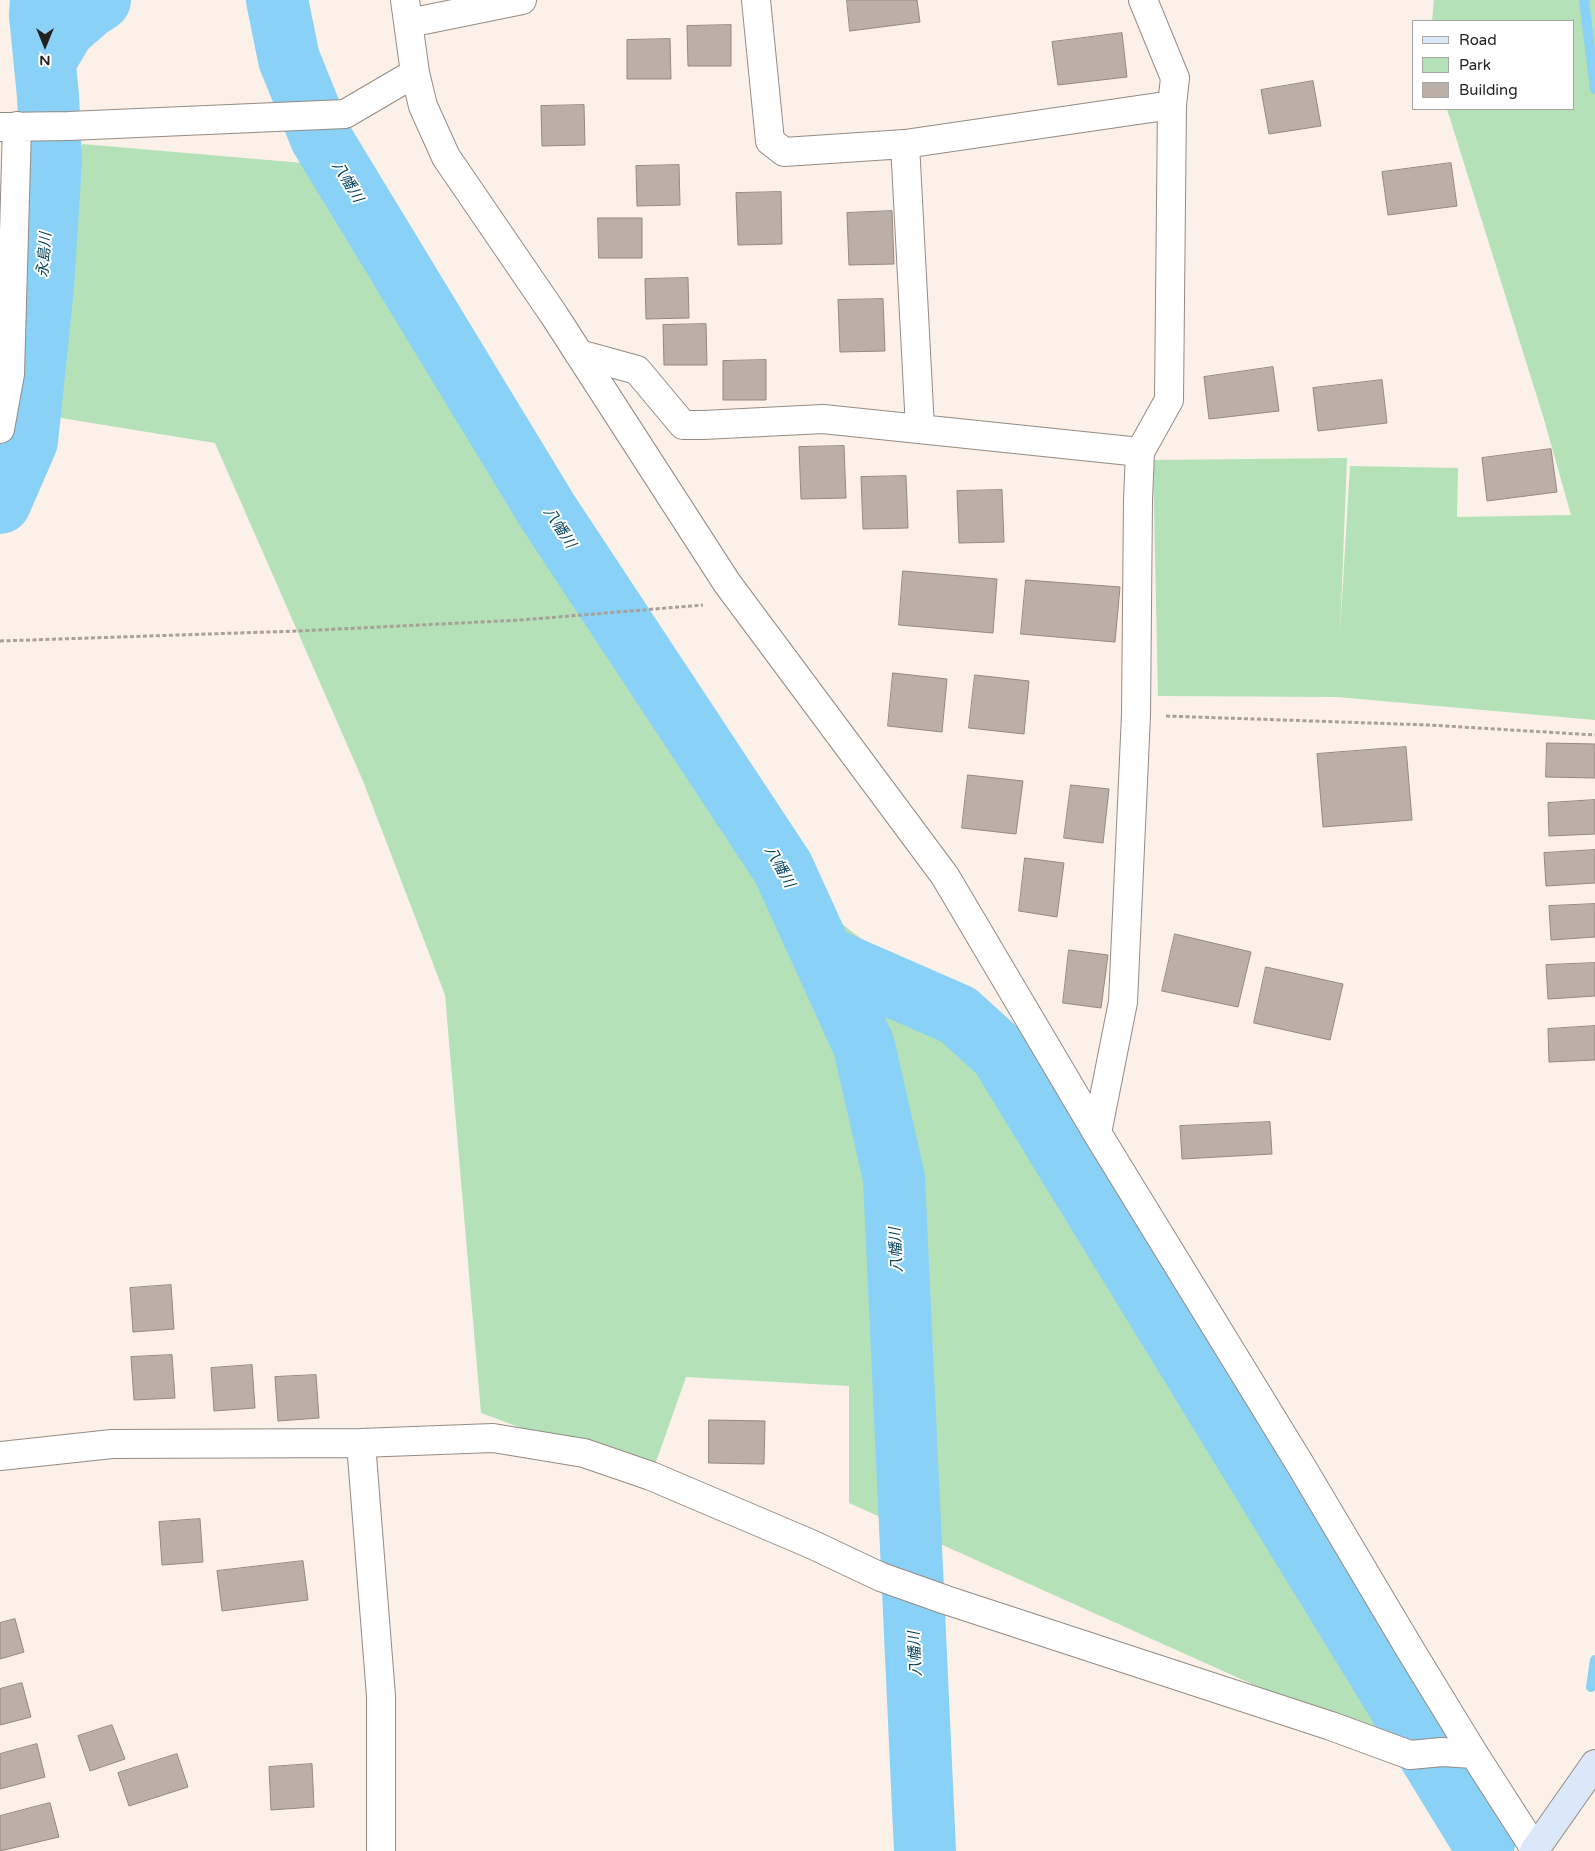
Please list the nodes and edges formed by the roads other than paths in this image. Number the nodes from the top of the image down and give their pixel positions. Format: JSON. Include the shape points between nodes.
{"nodes":[{"id":1,"x":522,"y":0,"type":"edge"},
{"id":2,"x":756,"y":0,"type":"edge"},
{"id":3,"x":1143,"y":0,"type":"edge"},
{"id":4,"x":407,"y":12,"type":"edge"},
{"id":5,"x":415,"y":73,"type":"junction"},
{"id":6,"x":1172,"y":105,"type":"junction"},
{"id":7,"x":12,"y":127,"type":"edge"},
{"id":8,"x":905,"y":144,"type":"junction"},
{"id":9,"x":6,"y":317,"type":"edge"},
{"id":10,"x":579,"y":354,"type":"junction"},
{"id":11,"x":920,"y":428,"type":"junction"},
{"id":12,"x":0,"y":429,"type":"edge"},
{"id":13,"x":1140,"y":452,"type":"junction"},
{"id":14,"x":1097,"y":1133,"type":"junction"},
{"id":15,"x":361,"y":1443,"type":"junction"},
{"id":16,"x":0,"y":1456,"type":"edge"},
{"id":17,"x":1474,"y":1754,"type":"junction"},
{"id":18,"x":1595,"y":1764,"type":"edge"},
{"id":19,"x":1535,"y":1850,"type":"edge"},
{"id":20,"x":381,"y":1851,"type":"edge"}],
"edges":[{"from":1,"to":4,"type":"street"},
{"from":2,"to":8,"type":"street","via":[[770,141],[784,152]]},
{"from":3,"to":6,"type":"street","via":[[1175,78]]},
{"from":4,"to":5,"type":"street"},
{"from":5,"to":7,"type":"street","via":[[345,114]]},
{"from":5,"to":10,"type":"street","via":[[423,106],[446,157]]},
{"from":6,"to":8,"type":"street"},
{"from":6,"to":13,"type":"street","via":[[1169,400]]},
{"from":7,"to":9,"type":"street"},
{"from":8,"to":11,"type":"street"},
{"from":9,"to":12,"type":"street","via":[[10,374]]},
{"from":10,"to":11,"type":"street","via":[[637,370],[683,425],[823,418]]},
{"from":10,"to":14,"type":"street","via":[[727,583],[945,876]]},
{"from":11,"to":13,"type":"street"},
{"from":13,"to":14,"type":"street","via":[[1136,715],[1123,1002]]},
{"from":14,"to":17,"type":"street"},
{"from":15,"to":16,"type":"street","via":[[112,1444]]},
{"from":15,"to":17,"type":"street","via":[[493,1438],[584,1453],[650,1476],[881,1577],[946,1600],[1410,1754]]},
{"from":15,"to":20,"type":"street","via":[[381,1696]]},
{"from":17,"to":19,"type":"street"},
{"from":18,"to":19,"type":"street"}]}
